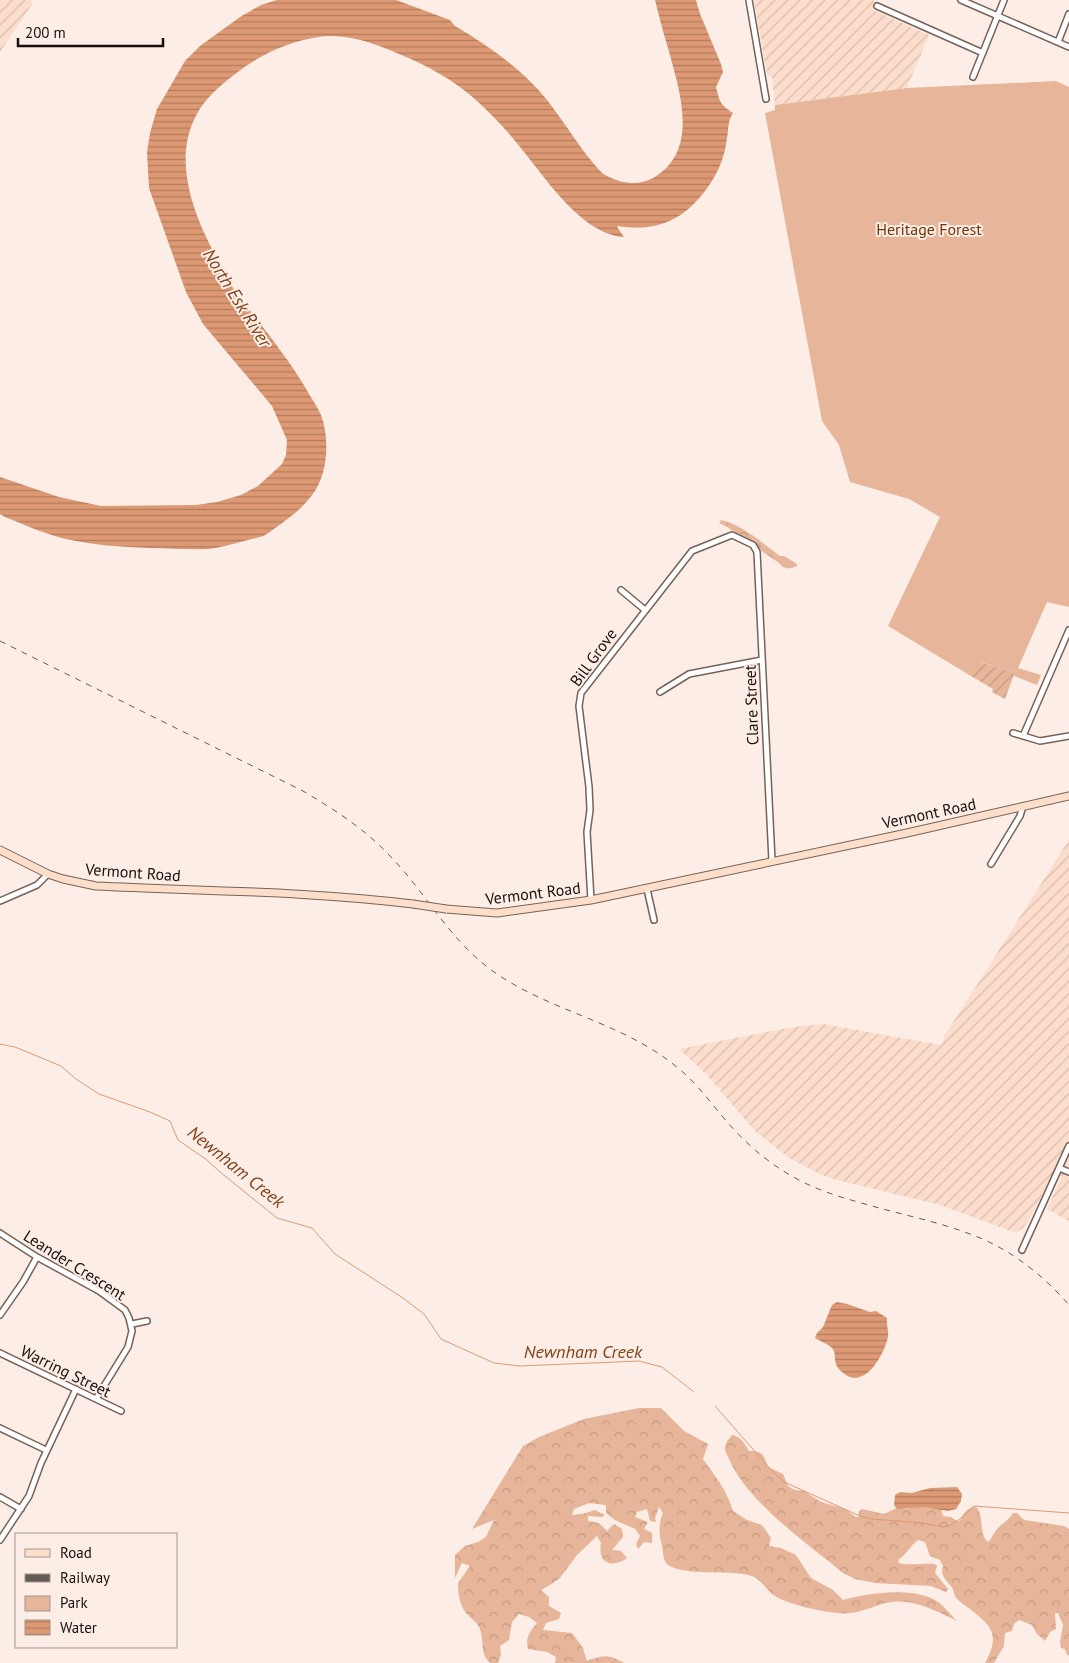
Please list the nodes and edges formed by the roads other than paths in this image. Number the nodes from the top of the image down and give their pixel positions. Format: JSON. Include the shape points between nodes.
{"nodes":[{"id":1,"x":748,"y":0,"type":"edge"},
{"id":2,"x":961,"y":0,"type":"edge"},
{"id":3,"x":1004,"y":0,"type":"edge"},
{"id":4,"x":877,"y":6,"type":"dead end"},
{"id":5,"x":1069,"y":14,"type":"edge"},
{"id":6,"x":998,"y":16,"type":"junction"},
{"id":7,"x":1058,"y":42,"type":"junction"},
{"id":8,"x":1069,"y":47,"type":"edge"},
{"id":9,"x":983,"y":53,"type":"junction"},
{"id":10,"x":973,"y":77,"type":"dead end"},
{"id":11,"x":766,"y":98,"type":"dead end"},
{"id":12,"x":756,"y":548,"type":"joint"},
{"id":13,"x":621,"y":590,"type":"dead end"},
{"id":14,"x":645,"y":610,"type":"junction"},
{"id":15,"x":1069,"y":630,"type":"edge"},
{"id":16,"x":762,"y":660,"type":"junction"},
{"id":17,"x":660,"y":692,"type":"dead end"},
{"id":18,"x":1013,"y":733,"type":"dead end"},
{"id":19,"x":1023,"y":736,"type":"junction"},
{"id":20,"x":1069,"y":736,"type":"edge"},
{"id":21,"x":1069,"y":796,"type":"edge"},
{"id":22,"x":1023,"y":806,"type":"junction"},
{"id":23,"x":0,"y":850,"type":"edge"},
{"id":24,"x":772,"y":861,"type":"junction"},
{"id":25,"x":990,"y":864,"type":"dead end"},
{"id":26,"x":48,"y":874,"type":"junction"},
{"id":27,"x":647,"y":889,"type":"junction"},
{"id":28,"x":591,"y":900,"type":"junction"},
{"id":29,"x":0,"y":901,"type":"edge"},
{"id":30,"x":654,"y":920,"type":"dead end"},
{"id":31,"x":1069,"y":1146,"type":"edge"},
{"id":32,"x":1062,"y":1161,"type":"junction"},
{"id":33,"x":1069,"y":1163,"type":"edge"},
{"id":34,"x":1059,"y":1168,"type":"junction"},
{"id":35,"x":1069,"y":1172,"type":"edge"},
{"id":36,"x":0,"y":1233,"type":"edge"},
{"id":37,"x":1022,"y":1250,"type":"dead end"},
{"id":38,"x":36,"y":1256,"type":"junction"},
{"id":39,"x":0,"y":1315,"type":"edge"},
{"id":40,"x":147,"y":1321,"type":"dead end"},
{"id":41,"x":132,"y":1324,"type":"junction"},
{"id":42,"x":0,"y":1353,"type":"edge"},
{"id":43,"x":76,"y":1389,"type":"junction"},
{"id":44,"x":96,"y":1399,"type":"junction"},
{"id":45,"x":121,"y":1411,"type":"dead end"},
{"id":46,"x":0,"y":1428,"type":"edge"},
{"id":47,"x":46,"y":1450,"type":"junction"},
{"id":48,"x":0,"y":1497,"type":"edge"},
{"id":49,"x":21,"y":1509,"type":"junction"},
{"id":50,"x":0,"y":1540,"type":"edge"}],
"edges":[{"from":1,"to":11,"type":"street"},
{"from":2,"to":6,"type":"street"},
{"from":3,"to":6,"type":"street"},
{"from":4,"to":9,"type":"street"},
{"from":5,"to":7,"type":"street"},
{"from":6,"to":7,"type":"street"},
{"from":6,"to":9,"type":"street"},
{"from":7,"to":8,"type":"street"},
{"from":9,"to":10,"type":"street"},
{"from":12,"to":14,"type":"street","name":"Bill Grove","via":[[732,535],[697,548]]},
{"from":12,"to":16,"type":"street","name":"Clare Street"},
{"from":13,"to":14,"type":"street"},
{"from":14,"to":28,"type":"street","name":"Bill Grove","via":[[585,686],[579,699],[589,793],[587,832]]},
{"from":15,"to":19,"type":"street"},
{"from":16,"to":17,"type":"street","via":[[689,674]]},
{"from":16,"to":24,"type":"street","name":"Clare Street"},
{"from":18,"to":19,"type":"street"},
{"from":19,"to":20,"type":"street","via":[[1044,742]]},
{"from":21,"to":22,"type":"street","name":"Vermont Road"},
{"from":22,"to":24,"type":"street","name":"Vermont Road"},
{"from":22,"to":25,"type":"street"},
{"from":23,"to":26,"type":"street","name":"Vermont Road"},
{"from":24,"to":27,"type":"street","name":"Vermont Road"},
{"from":26,"to":28,"type":"street","name":"Vermont Road","bridge":true,"via":[[96,886],[372,899],[497,913]]},
{"from":26,"to":29,"type":"street","via":[[37,885]]},
{"from":27,"to":28,"type":"street","name":"Vermont Road"},
{"from":27,"to":30,"type":"street"},
{"from":31,"to":32,"type":"street"},
{"from":32,"to":33,"type":"street"},
{"from":32,"to":34,"type":"street"},
{"from":34,"to":35,"type":"street"},
{"from":34,"to":37,"type":"street"},
{"from":36,"to":38,"type":"street","name":"Leander Crescent"},
{"from":38,"to":39,"type":"street"},
{"from":38,"to":41,"type":"street","name":"Leander Crescent","via":[[117,1303]]},
{"from":40,"to":41,"type":"street","name":"Leander Crescent"},
{"from":41,"to":44,"type":"street","name":"Leander Crescent","via":[[128,1347]]},
{"from":42,"to":43,"type":"street","name":"Warring Street"},
{"from":43,"to":44,"type":"street","name":"Warring Street"},
{"from":43,"to":47,"type":"street"},
{"from":44,"to":45,"type":"street","name":"Warring Street"},
{"from":46,"to":47,"type":"street"},
{"from":47,"to":49,"type":"street"},
{"from":48,"to":49,"type":"street"},
{"from":49,"to":50,"type":"street"}]}
